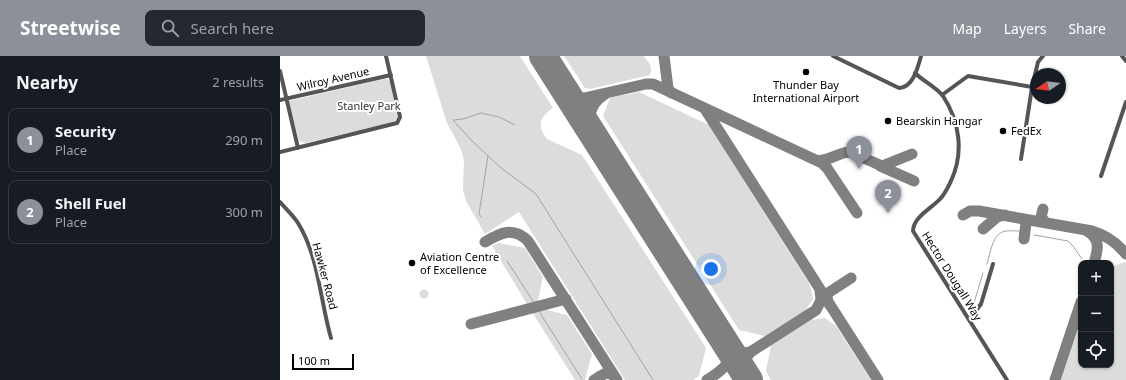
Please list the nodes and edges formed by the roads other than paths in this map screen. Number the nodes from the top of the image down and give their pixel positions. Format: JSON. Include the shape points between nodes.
{"nodes":[{"id":1,"x":386,"y":56,"type":"edge"},
{"id":2,"x":833,"y":56,"type":"edge"},
{"id":3,"x":921,"y":56,"type":"edge"},
{"id":4,"x":1043,"y":56,"type":"edge"},
{"id":5,"x":1122,"y":56,"type":"edge"},
{"id":6,"x":1126,"y":61,"type":"edge"},
{"id":7,"x":1037,"y":68,"type":"edge"},
{"id":8,"x":280,"y":71,"type":"edge"},
{"id":9,"x":915,"y":73,"type":"junction"},
{"id":10,"x":391,"y":75,"type":"junction"},
{"id":11,"x":1030,"y":87,"type":"edge"},
{"id":12,"x":942,"y":95,"type":"junction"},
{"id":13,"x":286,"y":99,"type":"junction"},
{"id":14,"x":280,"y":100,"type":"edge"},
{"id":15,"x":1030,"y":100,"type":"edge"},
{"id":16,"x":1126,"y":102,"type":"edge"},
{"id":17,"x":298,"y":148,"type":"junction"},
{"id":18,"x":280,"y":152,"type":"edge"},
{"id":19,"x":1021,"y":159,"type":"dead end"},
{"id":20,"x":1101,"y":176,"type":"dead end"},
{"id":21,"x":280,"y":202,"type":"edge"},
{"id":22,"x":993,"y":264,"type":"dead end"},
{"id":23,"x":969,"y":320,"type":"junction"},
{"id":24,"x":331,"y":338,"type":"dead end"},
{"id":25,"x":1007,"y":380,"type":"edge"}],
"edges":[{"from":1,"to":10,"type":"street"},
{"from":2,"to":9,"type":"street","via":[[899,88],[906,87]]},
{"from":3,"to":9,"type":"street"},
{"from":4,"to":7,"type":"street"},
{"from":5,"to":6,"type":"street"},
{"from":8,"to":13,"type":"street"},
{"from":9,"to":12,"type":"street"},
{"from":10,"to":13,"type":"street","name":"Wilroy Avenue"},
{"from":10,"to":17,"type":"street","via":[[400,117],[398,122]]},
{"from":11,"to":12,"type":"street","via":[[968,76]]},
{"from":12,"to":23,"type":"street","name":"Hector Dougall Way","via":[[958,128],[958,163],[942,198],[915,223],[913,231]]},
{"from":13,"to":14,"type":"street","name":"Wilroy Avenue"},
{"from":13,"to":17,"type":"street"},
{"from":15,"to":19,"type":"street"},
{"from":16,"to":20,"type":"street"},
{"from":17,"to":18,"type":"street"},
{"from":21,"to":24,"type":"street","name":"Hawker Road","via":[[298,224],[313,259]]},
{"from":22,"to":23,"type":"street","via":[[980,304]]},
{"from":23,"to":25,"type":"street","name":"Hector Dougall Way"}]}
